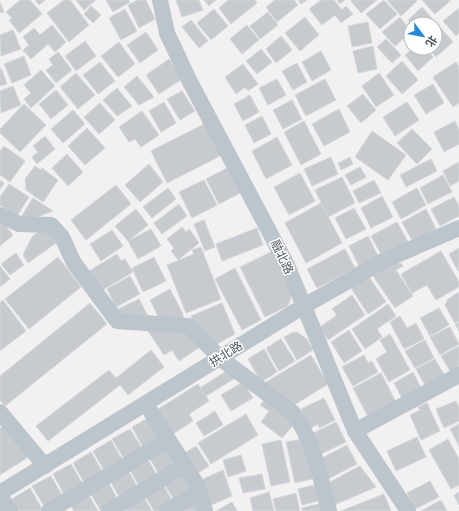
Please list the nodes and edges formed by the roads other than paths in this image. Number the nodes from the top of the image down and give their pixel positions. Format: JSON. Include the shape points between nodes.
{"nodes":[{"id":1,"x":160,"y":0,"type":"edge"},
{"id":2,"x":0,"y":215,"type":"edge"},
{"id":3,"x":459,"y":228,"type":"edge"},
{"id":4,"x":304,"y":306,"type":"junction"},
{"id":5,"x":220,"y":358,"type":"junction"},
{"id":6,"x":459,"y":375,"type":"edge"},
{"id":7,"x":146,"y":404,"type":"junction"},
{"id":8,"x":0,"y":412,"type":"edge"},
{"id":9,"x":355,"y":431,"type":"junction"},
{"id":10,"x":168,"y":440,"type":"junction"},
{"id":11,"x":45,"y":466,"type":"junction"},
{"id":12,"x":184,"y":466,"type":"junction"},
{"id":13,"x":199,"y":492,"type":"junction"},
{"id":14,"x":0,"y":494,"type":"edge"},
{"id":15,"x":10,"y":511,"type":"edge"},
{"id":16,"x":49,"y":511,"type":"edge"},
{"id":17,"x":109,"y":511,"type":"edge"},
{"id":18,"x":167,"y":511,"type":"edge"},
{"id":19,"x":205,"y":511,"type":"edge"},
{"id":20,"x":329,"y":511,"type":"edge"},
{"id":21,"x":408,"y":511,"type":"edge"}],
"edges":[{"from":1,"to":4,"type":"street","name":"融北路","via":[[167,32],[189,80],[287,265]]},
{"from":2,"to":5,"type":"street","via":[[20,224],[51,225],[62,237],[74,264],[117,321],[189,326]]},
{"from":3,"to":4,"type":"street","name":"拱北路","via":[[382,261]]},
{"from":4,"to":5,"type":"street","name":"拱北路"},
{"from":4,"to":9,"type":"street","name":"融北路"},
{"from":5,"to":7,"type":"street","name":"拱北路"},
{"from":5,"to":20,"type":"street","via":[[293,413],[301,422]]},
{"from":6,"to":9,"type":"street"},
{"from":7,"to":10,"type":"street"},
{"from":7,"to":11,"type":"street","name":"拱北路"},
{"from":8,"to":11,"type":"street"},
{"from":9,"to":21,"type":"street","name":"融北路"},
{"from":10,"to":12,"type":"street"},
{"from":10,"to":16,"type":"street"},
{"from":11,"to":14,"type":"street","name":"拱北路"},
{"from":12,"to":13,"type":"street"},
{"from":12,"to":17,"type":"street"},
{"from":13,"to":18,"type":"street"},
{"from":13,"to":19,"type":"street"},
{"from":14,"to":15,"type":"street"}]}
